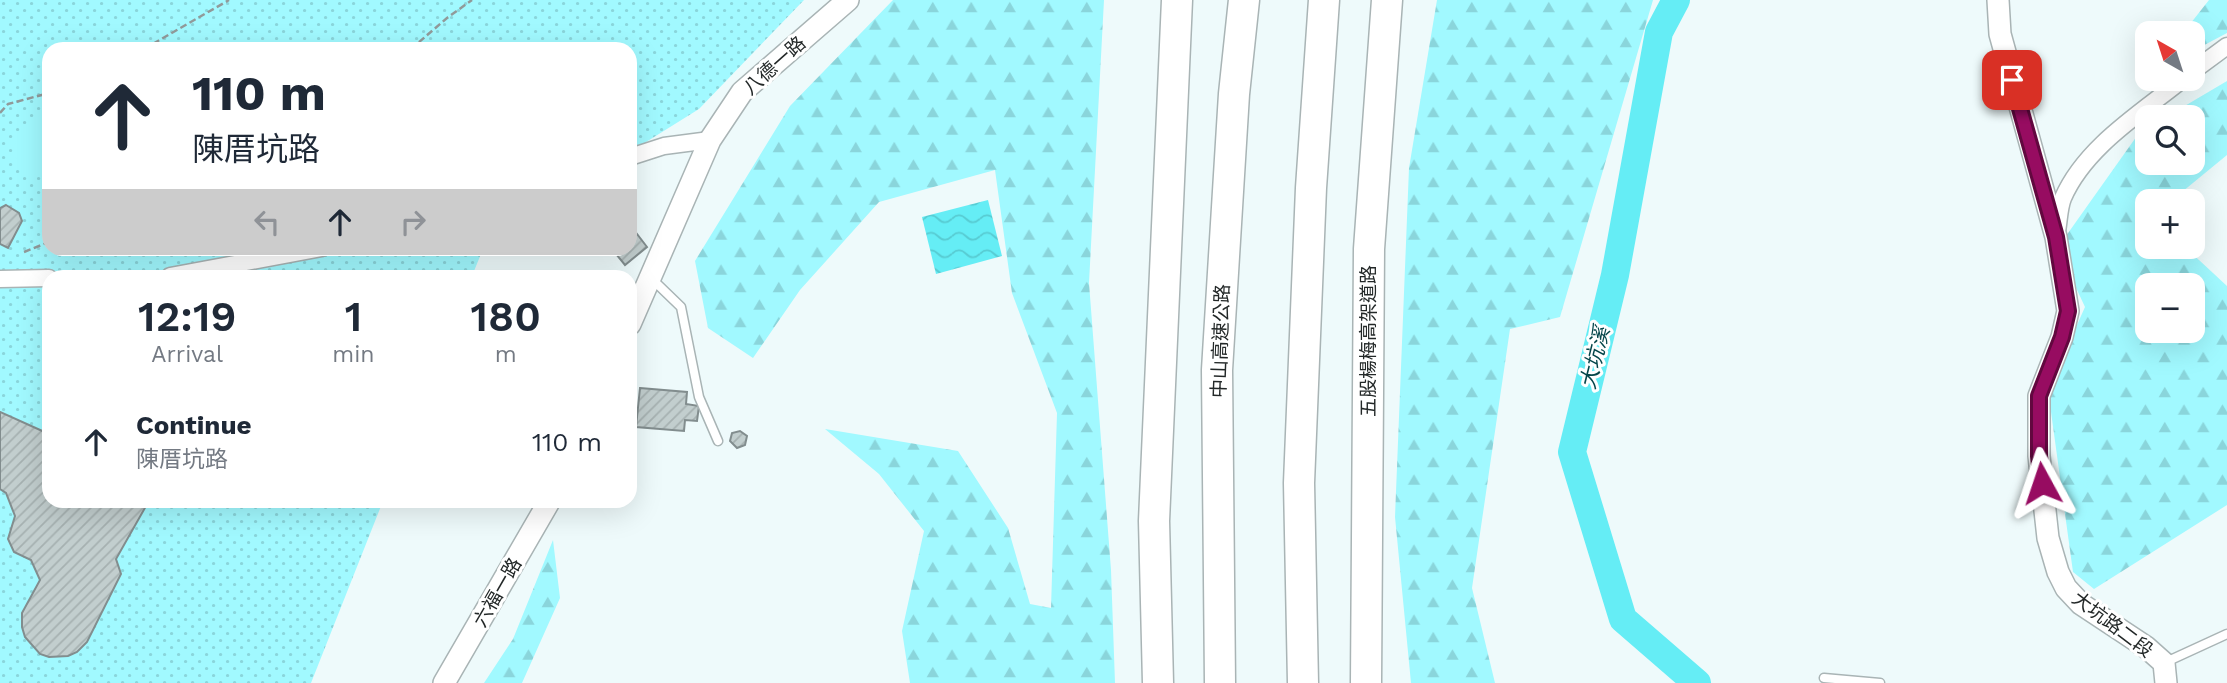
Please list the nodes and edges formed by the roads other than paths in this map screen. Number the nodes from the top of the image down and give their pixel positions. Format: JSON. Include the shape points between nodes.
{"nodes":[{"id":1,"x":848,"y":0,"type":"edge"},
{"id":2,"x":1177,"y":0,"type":"edge"},
{"id":3,"x":1244,"y":0,"type":"edge"},
{"id":4,"x":1324,"y":0,"type":"edge"},
{"id":5,"x":1387,"y":0,"type":"edge"},
{"id":6,"x":1998,"y":0,"type":"edge"},
{"id":7,"x":2227,"y":46,"type":"edge"},
{"id":8,"x":2205,"y":62,"type":"edge"},
{"id":9,"x":2168,"y":91,"type":"edge"},
{"id":10,"x":710,"y":140,"type":"junction"},
{"id":11,"x":637,"y":155,"type":"edge"},
{"id":12,"x":2056,"y":237,"type":"junction"},
{"id":13,"x":279,"y":256,"type":"edge"},
{"id":14,"x":203,"y":270,"type":"edge"},
{"id":15,"x":650,"y":277,"type":"junction"},
{"id":16,"x":42,"y":278,"type":"edge"},
{"id":17,"x":0,"y":279,"type":"edge"},
{"id":18,"x":637,"y":308,"type":"edge"},
{"id":19,"x":718,"y":441,"type":"dead end"},
{"id":20,"x":545,"y":508,"type":"edge"},
{"id":21,"x":2227,"y":634,"type":"edge"},
{"id":22,"x":2165,"y":673,"type":"edge"},
{"id":23,"x":1824,"y":678,"type":"dead end"},
{"id":24,"x":444,"y":683,"type":"edge"},
{"id":25,"x":1158,"y":683,"type":"edge"},
{"id":26,"x":1220,"y":683,"type":"edge"},
{"id":27,"x":1303,"y":683,"type":"edge"},
{"id":28,"x":1366,"y":683,"type":"edge"},
{"id":29,"x":1880,"y":683,"type":"edge"}],
"edges":[{"from":1,"to":10,"type":"street","name":"八德一路","via":[[742,92]]},
{"from":2,"to":25,"type":"highway","via":[[1154,521]]},
{"from":3,"to":26,"type":"highway","name":"中山高速公路","via":[[1217,370]]},
{"from":4,"to":27,"type":"highway","via":[[1299,483]]},
{"from":5,"to":28,"type":"highway","name":"五股楊梅高架道路","via":[[1369,249]]},
{"from":6,"to":12,"type":"street","name":"大坑路二段","via":[[2000,34]]},
{"from":7,"to":8,"type":"street"},
{"from":9,"to":12,"type":"street","via":[[2084,164],[2062,199]]},
{"from":10,"to":11,"type":"street"},
{"from":10,"to":15,"type":"street"},
{"from":12,"to":22,"type":"street","name":"大坑路二段","via":[[2068,311],[2039,396],[2039,456],[2048,538],[2066,588],[2081,604],[2146,647]]},
{"from":13,"to":14,"type":"street"},
{"from":15,"to":18,"type":"street"},
{"from":15,"to":19,"type":"lane","via":[[681,307],[699,397]]},
{"from":16,"to":17,"type":"street"},
{"from":20,"to":24,"type":"street","name":"六福一路"},
{"from":21,"to":22,"type":"lane"},
{"from":23,"to":29,"type":"lane"}]}
